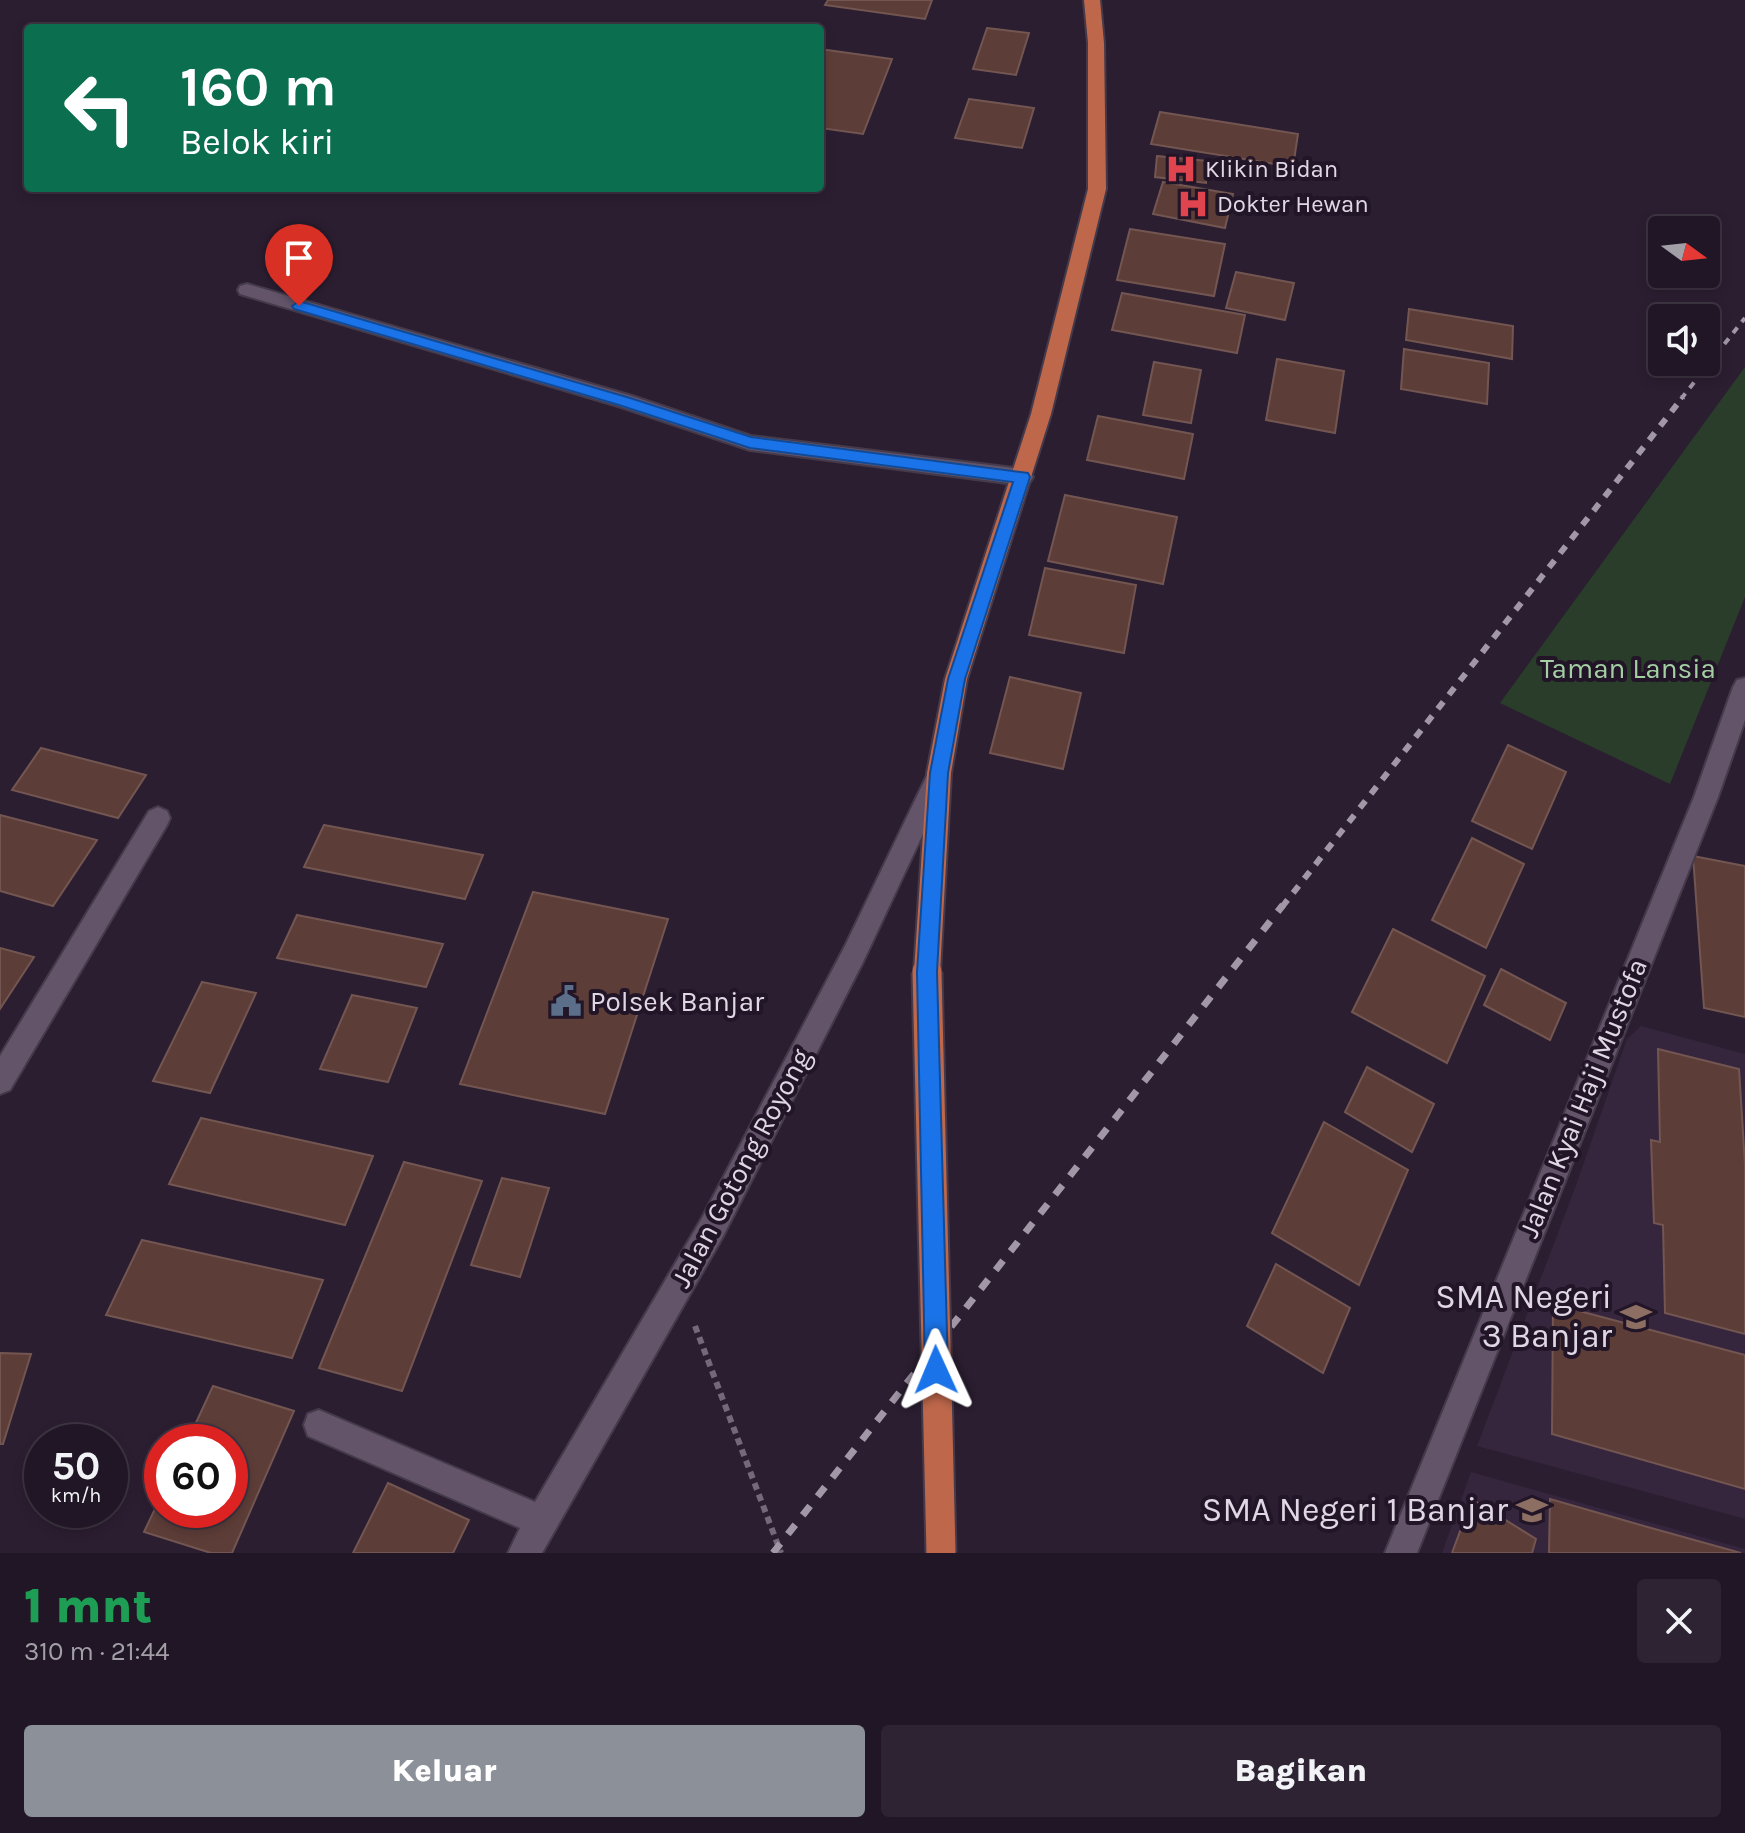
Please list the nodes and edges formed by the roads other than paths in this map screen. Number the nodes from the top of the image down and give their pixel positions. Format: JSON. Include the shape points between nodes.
{"nodes":[{"id":1,"x":1092,"y":0,"type":"edge"},
{"id":2,"x":247,"y":290,"type":"dead end"},
{"id":3,"x":1023,"y":477,"type":"junction"},
{"id":4,"x":1745,"y":687,"type":"edge"},
{"id":5,"x":939,"y":773,"type":"junction"},
{"id":6,"x":158,"y":818,"type":"dead end"},
{"id":7,"x":0,"y":1081,"type":"edge"},
{"id":8,"x":319,"y":1425,"type":"dead end"},
{"id":9,"x":541,"y":1521,"type":"junction"},
{"id":10,"x":524,"y":1553,"type":"edge"},
{"id":11,"x":941,"y":1553,"type":"edge"},
{"id":12,"x":1401,"y":1553,"type":"edge"}],
"edges":[{"from":1,"to":3,"type":"main road","via":[[1097,189]]},
{"from":2,"to":3,"type":"street","via":[[750,443]]},
{"from":3,"to":5,"type":"main road","via":[[956,679]]},
{"from":4,"to":12,"type":"street","name":"Jalan Kyai Haji Mustofa","via":[[1706,797]]},
{"from":5,"to":9,"type":"street","name":"Jalan Gotong Royong","via":[[854,954],[679,1285]]},
{"from":5,"to":11,"type":"main road","bridge":true,"via":[[927,972]]},
{"from":6,"to":7,"type":"street"},
{"from":8,"to":9,"type":"street"},
{"from":9,"to":10,"type":"street","name":"Jalan Gotong Royong"}]}
